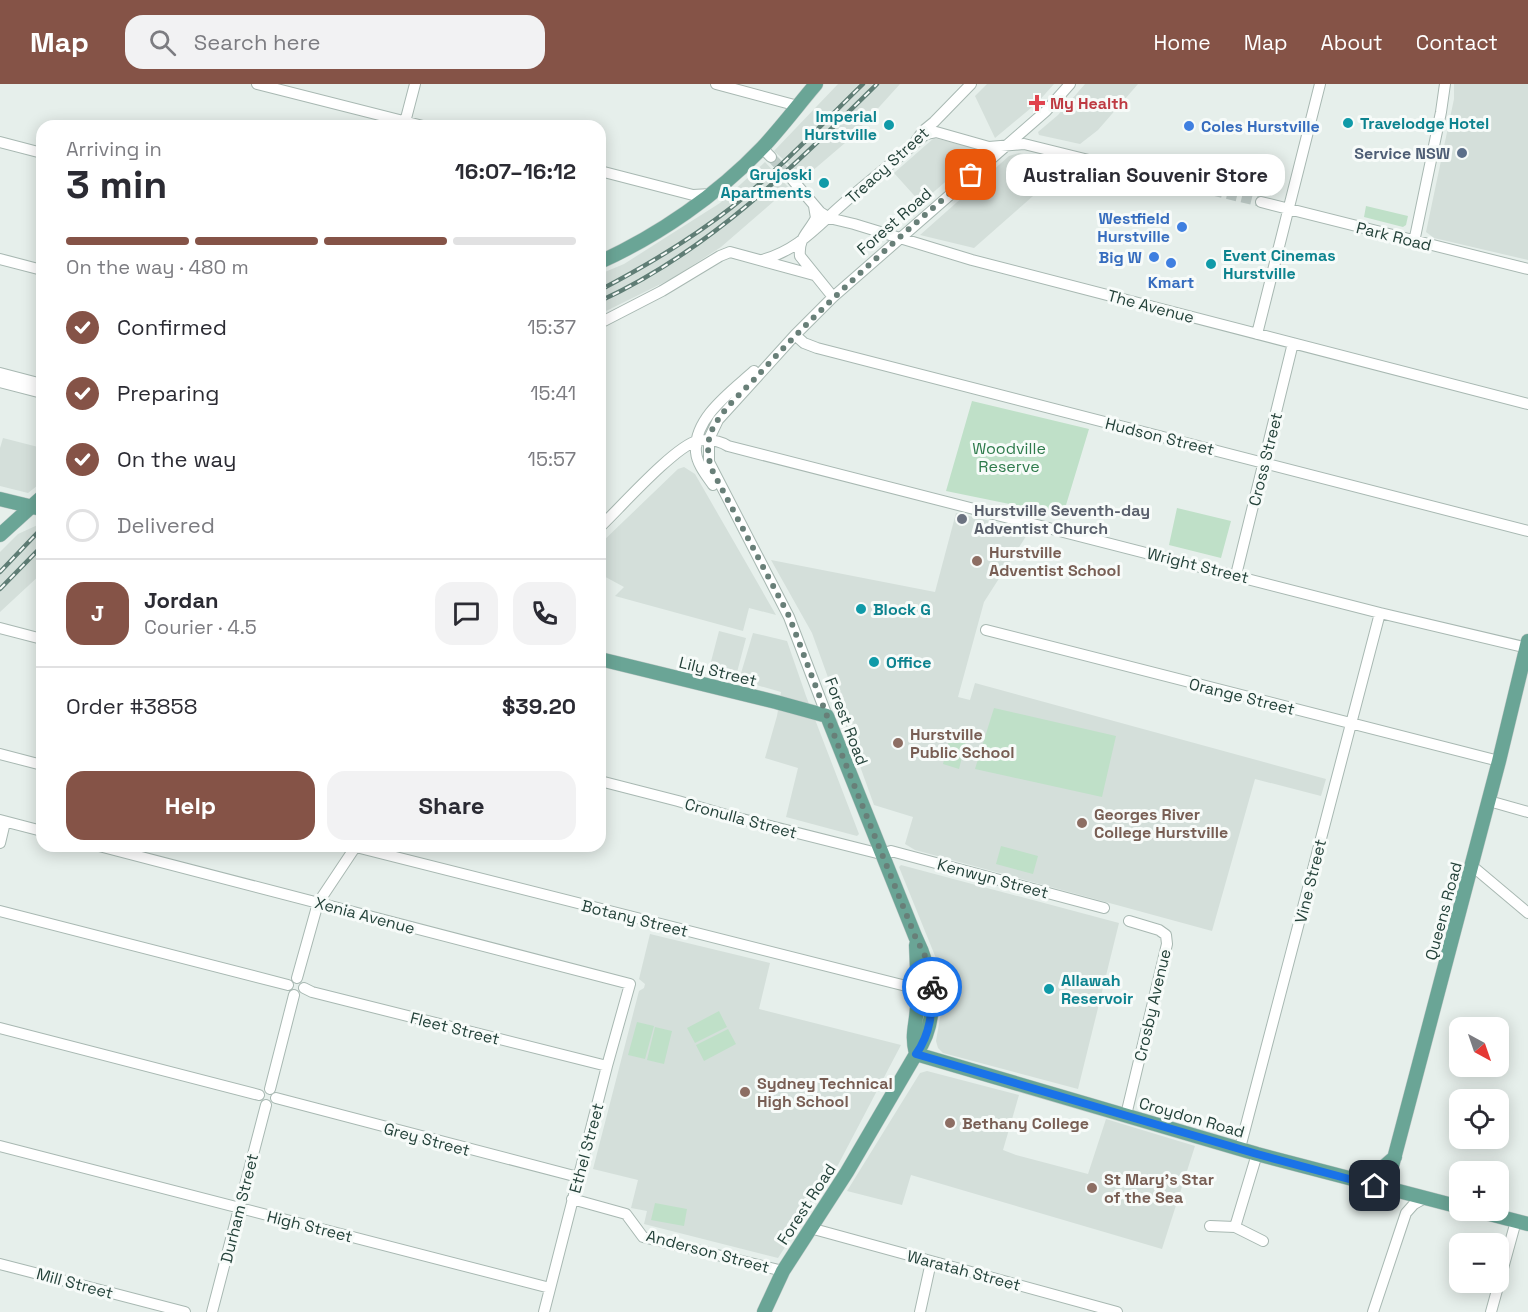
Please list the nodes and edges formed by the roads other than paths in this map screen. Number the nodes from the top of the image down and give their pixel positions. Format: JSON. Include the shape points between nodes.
{"nodes":[{"id":1,"x":257,"y":84,"type":"edge"},
{"id":2,"x":415,"y":84,"type":"edge"},
{"id":3,"x":716,"y":84,"type":"edge"},
{"id":4,"x":816,"y":84,"type":"edge"},
{"id":5,"x":971,"y":84,"type":"edge"},
{"id":6,"x":1070,"y":84,"type":"edge"},
{"id":7,"x":1320,"y":84,"type":"edge"},
{"id":8,"x":1445,"y":84,"type":"edge"},
{"id":9,"x":798,"y":105,"type":"junction"},
{"id":10,"x":389,"y":120,"type":"edge"},
{"id":11,"x":405,"y":120,"type":"edge"},
{"id":12,"x":0,"y":142,"type":"edge"},
{"id":13,"x":914,"y":144,"type":"junction"},
{"id":14,"x":1008,"y":145,"type":"junction"},
{"id":15,"x":36,"y":151,"type":"edge"},
{"id":16,"x":606,"y":173,"type":"edge"},
{"id":17,"x":791,"y":178,"type":"tunnel mouth"},
{"id":18,"x":1198,"y":187,"type":"tunnel mouth"},
{"id":19,"x":671,"y":190,"type":"junction"},
{"id":20,"x":711,"y":194,"type":"junction"},
{"id":21,"x":854,"y":196,"type":"junction"},
{"id":22,"x":811,"y":200,"type":"junction"},
{"id":23,"x":1261,"y":202,"type":"tunnel mouth"},
{"id":24,"x":690,"y":209,"type":"junction"},
{"id":25,"x":1289,"y":210,"type":"junction"},
{"id":26,"x":829,"y":218,"type":"junction"},
{"id":27,"x":854,"y":224,"type":"junction"},
{"id":28,"x":898,"y":239,"type":"junction"},
{"id":29,"x":1414,"y":242,"type":"junction"},
{"id":30,"x":801,"y":243,"type":"junction"},
{"id":31,"x":785,"y":251,"type":"junction"},
{"id":32,"x":0,"y":259,"type":"edge"},
{"id":33,"x":606,"y":259,"type":"edge"},
{"id":34,"x":762,"y":260,"type":"junction"},
{"id":35,"x":36,"y":268,"type":"edge"},
{"id":36,"x":786,"y":269,"type":"junction"},
{"id":37,"x":1528,"y":269,"type":"edge"},
{"id":38,"x":817,"y":278,"type":"junction"},
{"id":39,"x":833,"y":297,"type":"junction"},
{"id":40,"x":819,"y":310,"type":"junction"},
{"id":41,"x":606,"y":320,"type":"edge"},
{"id":42,"x":1257,"y":334,"type":"junction"},
{"id":43,"x":795,"y":335,"type":"junction"},
{"id":44,"x":1293,"y":344,"type":"junction"},
{"id":45,"x":0,"y":373,"type":"edge"},
{"id":46,"x":0,"y":382,"type":"edge"},
{"id":47,"x":36,"y":382,"type":"edge"},
{"id":48,"x":36,"y":391,"type":"edge"},
{"id":49,"x":1528,"y":404,"type":"edge"},
{"id":50,"x":697,"y":441,"type":"junction"},
{"id":51,"x":708,"y":445,"type":"junction"},
{"id":52,"x":696,"y":453,"type":"junction"},
{"id":53,"x":669,"y":459,"type":"junction"},
{"id":54,"x":1265,"y":462,"type":"junction"},
{"id":55,"x":0,"y":499,"type":"edge"},
{"id":56,"x":36,"y":504,"type":"edge"},
{"id":57,"x":36,"y":506,"type":"edge"},
{"id":58,"x":606,"y":516,"type":"edge"},
{"id":59,"x":738,"y":521,"type":"junction"},
{"id":60,"x":1528,"y":531,"type":"edge"},
{"id":61,"x":0,"y":535,"type":"edge"},
{"id":62,"x":1236,"y":575,"type":"junction"},
{"id":63,"x":1380,"y":613,"type":"junction"},
{"id":64,"x":0,"y":628,"type":"edge"},
{"id":65,"x":986,"y":630,"type":"dead end"},
{"id":66,"x":36,"y":637,"type":"edge"},
{"id":67,"x":1528,"y":646,"type":"edge"},
{"id":68,"x":606,"y":660,"type":"edge"},
{"id":69,"x":827,"y":716,"type":"junction"},
{"id":70,"x":1350,"y":723,"type":"junction"},
{"id":71,"x":0,"y":754,"type":"edge"},
{"id":72,"x":1499,"y":761,"type":"junction"},
{"id":73,"x":36,"y":763,"type":"edge"},
{"id":74,"x":606,"y":783,"type":"edge"},
{"id":75,"x":1488,"y":801,"type":"junction"},
{"id":76,"x":1528,"y":812,"type":"edge"},
{"id":77,"x":3,"y":821,"type":"edge"},
{"id":78,"x":36,"y":829,"type":"edge"},
{"id":79,"x":0,"y":843,"type":"edge"},
{"id":80,"x":122,"y":852,"type":"edge"},
{"id":81,"x":351,"y":852,"type":"edge"},
{"id":82,"x":379,"y":852,"type":"edge"},
{"id":83,"x":881,"y":854,"type":"junction"},
{"id":84,"x":1472,"y":865,"type":"junction"},
{"id":85,"x":318,"y":903,"type":"junction"},
{"id":86,"x":1104,"y":908,"type":"dead end"},
{"id":87,"x":0,"y":911,"type":"edge"},
{"id":88,"x":1528,"y":913,"type":"edge"},
{"id":89,"x":1129,"y":921,"type":"dead end"},
{"id":90,"x":915,"y":936,"type":"junction"},
{"id":91,"x":293,"y":982,"type":"junction"},
{"id":92,"x":630,"y":984,"type":"joint"},
{"id":93,"x":304,"y":988,"type":"junction"},
{"id":94,"x":918,"y":989,"type":"junction"},
{"id":95,"x":294,"y":995,"type":"junction"},
{"id":96,"x":0,"y":1028,"type":"edge"},
{"id":97,"x":916,"y":1054,"type":"junction"},
{"id":98,"x":607,"y":1066,"type":"junction"},
{"id":99,"x":273,"y":1093,"type":"junction"},
{"id":100,"x":259,"y":1095,"type":"junction"},
{"id":101,"x":266,"y":1105,"type":"junction"},
{"id":102,"x":1126,"y":1115,"type":"junction"},
{"id":103,"x":0,"y":1146,"type":"edge"},
{"id":104,"x":1240,"y":1148,"type":"junction"},
{"id":105,"x":1257,"y":1154,"type":"junction"},
{"id":106,"x":1395,"y":1157,"type":"junction"},
{"id":107,"x":578,"y":1177,"type":"junction"},
{"id":108,"x":1353,"y":1180,"type":"junction"},
{"id":109,"x":1386,"y":1189,"type":"junction"},
{"id":110,"x":1425,"y":1198,"type":"junction"},
{"id":111,"x":572,"y":1199,"type":"junction"},
{"id":112,"x":1449,"y":1204,"type":"edge"},
{"id":113,"x":239,"y":1208,"type":"junction"},
{"id":114,"x":1522,"y":1223,"type":"edge"},
{"id":115,"x":1210,"y":1226,"type":"dead end"},
{"id":116,"x":1235,"y":1227,"type":"junction"},
{"id":117,"x":810,"y":1228,"type":"junction"},
{"id":118,"x":1263,"y":1241,"type":"dead end"},
{"id":119,"x":931,"y":1262,"type":"junction"},
{"id":120,"x":0,"y":1264,"type":"edge"},
{"id":121,"x":783,"y":1271,"type":"junction"},
{"id":122,"x":550,"y":1288,"type":"junction"},
{"id":123,"x":185,"y":1312,"type":"edge"},
{"id":124,"x":212,"y":1312,"type":"edge"},
{"id":125,"x":544,"y":1312,"type":"edge"},
{"id":126,"x":764,"y":1312,"type":"edge"},
{"id":127,"x":920,"y":1312,"type":"edge"},
{"id":128,"x":1117,"y":1312,"type":"edge"},
{"id":129,"x":1373,"y":1312,"type":"edge"},
{"id":130,"x":1491,"y":1312,"type":"edge"}],
"edges":[{"from":1,"to":10,"type":"street"},
{"from":2,"to":11,"type":"street"},
{"from":3,"to":9,"type":"street"},
{"from":4,"to":9,"type":"main road"},
{"from":5,"to":13,"type":"street","name":"Treacy Street"},
{"from":6,"to":14,"type":"street","name":"Forest Road"},
{"from":7,"to":25,"type":"street"},
{"from":8,"to":29,"type":"street"},
{"from":9,"to":20,"type":"main road","via":[[766,153]]},
{"from":12,"to":15,"type":"street"},
{"from":13,"to":14,"type":"street","via":[[926,134],[936,132],[985,146]]},
{"from":13,"to":21,"type":"street","name":"Treacy Street"},
{"from":14,"to":18,"type":"street","via":[[1032,146]]},
{"from":14,"to":28,"type":"street","name":"Forest Road"},
{"from":16,"to":19,"type":"street"},
{"from":17,"to":22,"type":"street"},
{"from":19,"to":20,"type":"street"},
{"from":19,"to":24,"type":"street"},
{"from":20,"to":24,"type":"main road"},
{"from":21,"to":22,"type":"street","via":[[830,207]]},
{"from":21,"to":26,"type":"street","name":"Treacy Street"},
{"from":21,"to":27,"type":"street","via":[[847,209]]},
{"from":22,"to":26,"type":"street"},
{"from":22,"to":30,"type":"street","via":[[817,214]]},
{"from":23,"to":25,"type":"street","name":"Park Road"},
{"from":24,"to":33,"type":"main road"},
{"from":25,"to":29,"type":"street","name":"Park Road"},
{"from":25,"to":42,"type":"street"},
{"from":26,"to":27,"type":"street","name":"The Avenue"},
{"from":26,"to":30,"type":"street","name":"Treacy Street"},
{"from":27,"to":28,"type":"street","name":"The Avenue"},
{"from":28,"to":39,"type":"street","name":"Forest Road"},
{"from":28,"to":42,"type":"street","name":"The Avenue"},
{"from":29,"to":37,"type":"street","name":"Park Road"},
{"from":30,"to":31,"type":"street","name":"Treacy Street"},
{"from":30,"to":38,"type":"street","via":[[800,256]]},
{"from":31,"to":34,"type":"street","name":"Treacy Street"},
{"from":31,"to":36,"type":"street"},
{"from":32,"to":35,"type":"street"},
{"from":34,"to":36,"type":"street"},
{"from":34,"to":41,"type":"street","via":[[735,252],[720,256]]},
{"from":36,"to":38,"type":"street"},
{"from":38,"to":39,"type":"street"},
{"from":38,"to":40,"type":"street","via":[[822,295]]},
{"from":39,"to":40,"type":"street","name":"Forest Road"},
{"from":40,"to":43,"type":"street","name":"Forest Road"},
{"from":42,"to":44,"type":"street","name":"The Avenue"},
{"from":43,"to":50,"type":"street","name":"Forest Road","via":[[717,406],[707,417]]},
{"from":43,"to":51,"type":"street","name":"Forest Road","via":[[718,420]]},
{"from":43,"to":54,"type":"street","name":"Hudson Street","via":[[810,346]]},
{"from":44,"to":49,"type":"street","name":"The Avenue"},
{"from":44,"to":54,"type":"street","name":"Cross Street"},
{"from":45,"to":47,"type":"street"},
{"from":46,"to":48,"type":"street"},
{"from":50,"to":51,"type":"street"},
{"from":50,"to":52,"type":"street","name":"Forest Road"},
{"from":50,"to":53,"type":"street"},
{"from":51,"to":52,"type":"street"},
{"from":51,"to":59,"type":"street","name":"Forest Road","via":[[709,462]]},
{"from":51,"to":62,"type":"street","name":"Wright Street","via":[[728,446]]},
{"from":52,"to":53,"type":"street"},
{"from":52,"to":59,"type":"street","name":"Forest Road"},
{"from":53,"to":58,"type":"street"},
{"from":54,"to":60,"type":"street","name":"Hudson Street"},
{"from":54,"to":62,"type":"street","name":"Cross Street"},
{"from":55,"to":56,"type":"main road"},
{"from":57,"to":61,"type":"main road"},
{"from":59,"to":69,"type":"street","name":"Forest Road","via":[[789,616]]},
{"from":62,"to":63,"type":"street","name":"Wright Street"},
{"from":63,"to":67,"type":"street","name":"Wright Street"},
{"from":63,"to":70,"type":"street","name":"Vine Street"},
{"from":64,"to":66,"type":"street"},
{"from":65,"to":70,"type":"street","name":"Orange Street"},
{"from":67,"to":72,"type":"main road","name":"Queens Road"},
{"from":68,"to":69,"type":"main road","name":"Lily Street"},
{"from":69,"to":83,"type":"main road","name":"Forest Road"},
{"from":70,"to":72,"type":"street","name":"Orange Street"},
{"from":70,"to":104,"type":"street","name":"Vine Street"},
{"from":71,"to":73,"type":"street"},
{"from":72,"to":75,"type":"main road","name":"Queens Road"},
{"from":74,"to":83,"type":"street","name":"Cronulla Street"},
{"from":75,"to":76,"type":"street"},
{"from":75,"to":84,"type":"main road","name":"Queens Road"},
{"from":77,"to":78,"type":"street"},
{"from":77,"to":79,"type":"street"},
{"from":80,"to":85,"type":"street","name":"Xenia Avenue"},
{"from":81,"to":85,"type":"street"},
{"from":82,"to":94,"type":"street","name":"Botany Street"},
{"from":83,"to":86,"type":"street","name":"Kenwyn Street","via":[[891,851]]},
{"from":83,"to":90,"type":"main road","name":"Forest Road"},
{"from":84,"to":88,"type":"street"},
{"from":84,"to":106,"type":"main road","name":"Queens Road"},
{"from":85,"to":91,"type":"street"},
{"from":85,"to":92,"type":"street","name":"Xenia Avenue"},
{"from":87,"to":91,"type":"street"},
{"from":89,"to":102,"type":"street","name":"Crosby Avenue","via":[[1164,932],[1167,940]]},
{"from":90,"to":94,"type":"main road","name":"Forest Road"},
{"from":90,"to":97,"type":"main road","name":"Forest Road","via":[[925,956],[932,986],[926,1040]]},
{"from":91,"to":93,"type":"street","via":[[302,981]]},
{"from":91,"to":95,"type":"street","via":[[288,990]]},
{"from":92,"to":98,"type":"street","name":"Ethel Street"},
{"from":93,"to":95,"type":"street"},
{"from":93,"to":98,"type":"street","name":"Fleet Street"},
{"from":94,"to":97,"type":"main road","name":"Forest Road","via":[[912,1038]]},
{"from":95,"to":99,"type":"street"},
{"from":96,"to":100,"type":"street"},
{"from":97,"to":102,"type":"main road","name":"Croydon Road"},
{"from":97,"to":117,"type":"main road","name":"Forest Road"},
{"from":98,"to":107,"type":"street","name":"Ethel Street"},
{"from":99,"to":100,"type":"street","via":[[262,1090]]},
{"from":99,"to":101,"type":"street","via":[[271,1104]]},
{"from":99,"to":107,"type":"street","name":"Grey Street"},
{"from":100,"to":101,"type":"street"},
{"from":101,"to":113,"type":"street","name":"Durham Street"},
{"from":102,"to":104,"type":"main road","name":"Croydon Road"},
{"from":103,"to":113,"type":"street","name":"High Street"},
{"from":104,"to":105,"type":"main road","name":"Croydon Road"},
{"from":105,"to":108,"type":"main road","name":"Croydon Road"},
{"from":105,"to":116,"type":"street"},
{"from":106,"to":108,"type":"main road","via":[[1380,1170]]},
{"from":106,"to":109,"type":"main road","name":"Queens Road"},
{"from":107,"to":111,"type":"street","name":"Ethel Street"},
{"from":108,"to":109,"type":"main road","name":"Croydon Road"},
{"from":109,"to":110,"type":"main road","name":"Croydon Road"},
{"from":110,"to":112,"type":"main road","name":"Croydon Road"},
{"from":110,"to":129,"type":"street","via":[[1406,1213]]},
{"from":111,"to":121,"type":"street","name":"Anderson Street","via":[[626,1214],[643,1237]]},
{"from":111,"to":122,"type":"street","name":"Ethel Street"},
{"from":113,"to":122,"type":"street","name":"High Street"},
{"from":113,"to":124,"type":"street","name":"Durham Street"},
{"from":114,"to":130,"type":"street"},
{"from":115,"to":116,"type":"street"},
{"from":116,"to":118,"type":"street"},
{"from":117,"to":119,"type":"street","name":"Waratah Street"},
{"from":117,"to":121,"type":"main road","name":"Forest Road"},
{"from":119,"to":127,"type":"street"},
{"from":119,"to":128,"type":"street","name":"Waratah Street"},
{"from":120,"to":123,"type":"street","name":"Mill Street"},
{"from":121,"to":126,"type":"main road","name":"Forest Road"},
{"from":122,"to":125,"type":"street","name":"Ethel Street"}]}
